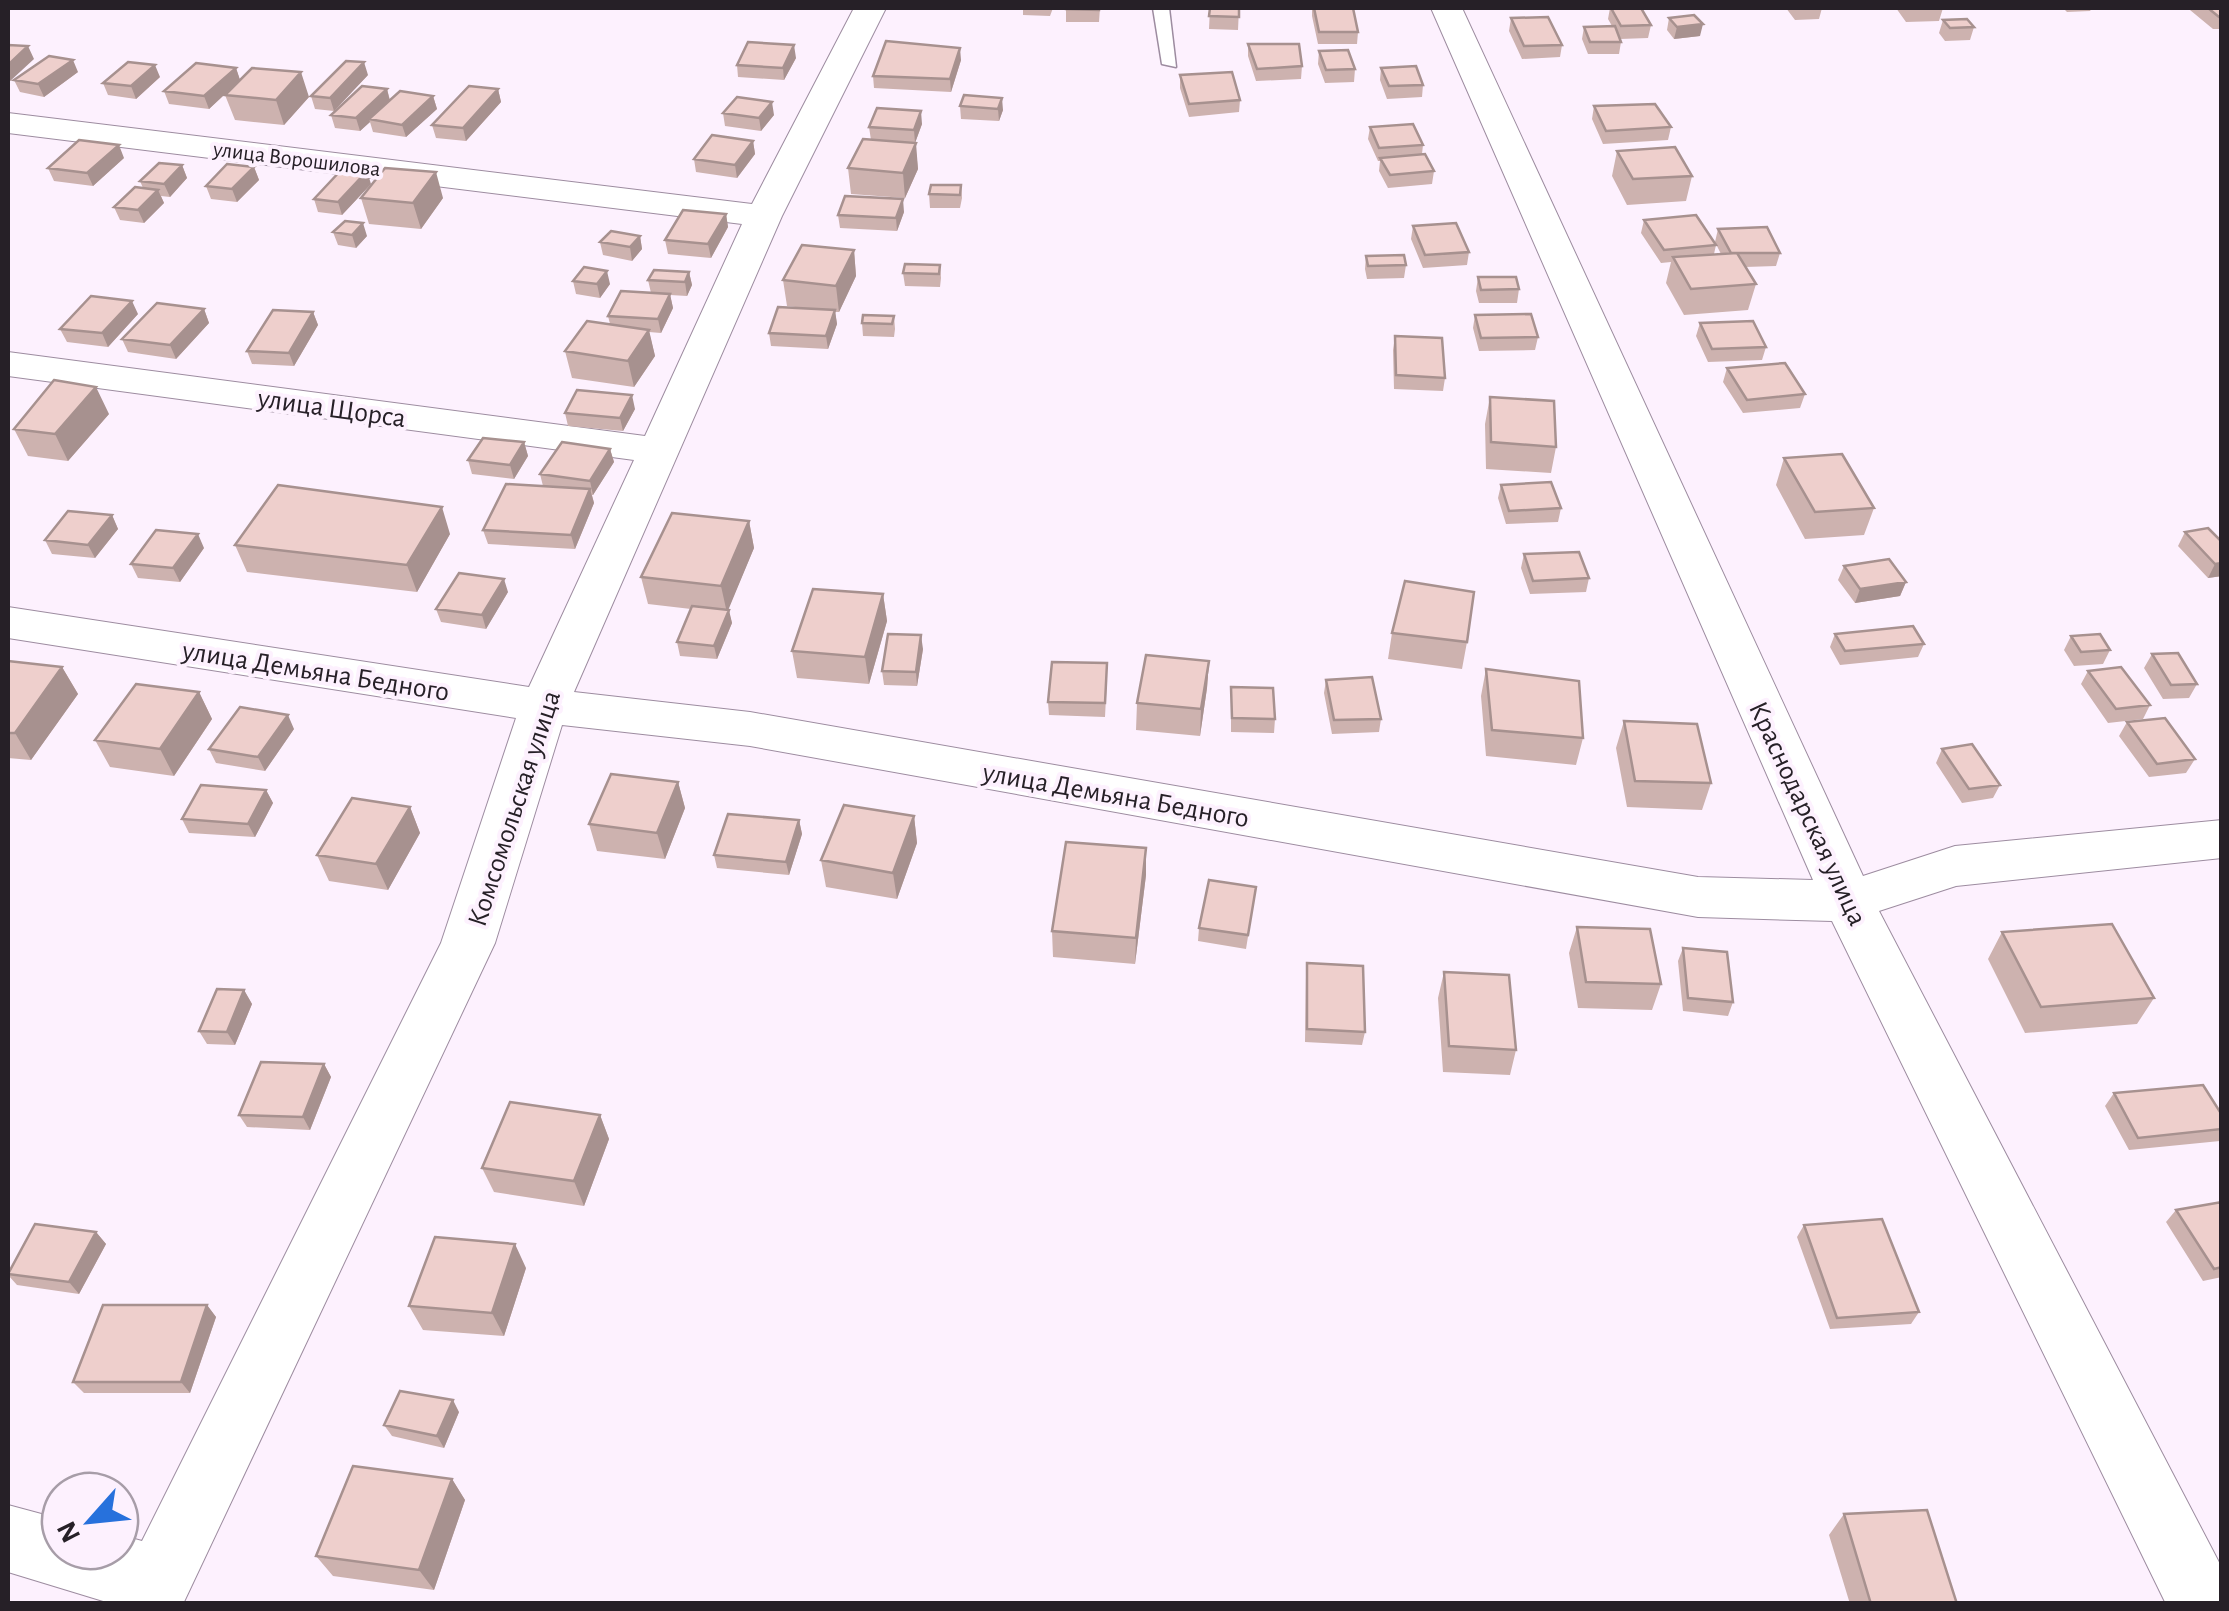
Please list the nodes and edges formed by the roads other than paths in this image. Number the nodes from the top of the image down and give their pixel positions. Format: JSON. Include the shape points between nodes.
{"nodes":[{"id":1,"x":870,"y":8,"type":"edge"},
{"id":2,"x":1161,"y":8,"type":"edge"},
{"id":3,"x":1447,"y":8,"type":"edge"},
{"id":4,"x":1170,"y":64,"type":"dead end"},
{"id":5,"x":8,"y":123,"type":"edge"},
{"id":6,"x":764,"y":216,"type":"junction"},
{"id":7,"x":8,"y":364,"type":"edge"},
{"id":8,"x":657,"y":450,"type":"junction"},
{"id":9,"x":8,"y":622,"type":"edge"},
{"id":10,"x":544,"y":706,"type":"junction"},
{"id":11,"x":2222,"y":838,"type":"edge"},
{"id":12,"x":1848,"y":901,"type":"junction"},
{"id":13,"x":8,"y":1539,"type":"edge"},
{"id":14,"x":153,"y":1591,"type":"edge"},
{"id":15,"x":2203,"y":1604,"type":"edge"}],
"edges":[{"from":1,"to":6,"type":"street","name":"Комсомольская улица"},
{"from":2,"to":4,"type":"lane"},
{"from":3,"to":12,"type":"street","name":"Краснодарская улица"},
{"from":5,"to":6,"type":"street","name":"улица Ворошилова"},
{"from":6,"to":8,"type":"street","name":"Комсомольская улица"},
{"from":7,"to":8,"type":"street","name":"улица Щорса"},
{"from":8,"to":10,"type":"street","name":"Комсомольская улица"},
{"from":9,"to":10,"type":"street","name":"улица Демьяна Бедного"},
{"from":10,"to":12,"type":"street","name":"улица Демьяна Бедного","via":[[750,729],[1698,898]]},
{"from":10,"to":14,"type":"street","name":"Комсомольская улица","via":[[468,943]]},
{"from":11,"to":12,"type":"street","name":"улица Демьяна Бедного","via":[[1954,866]]},
{"from":12,"to":15,"type":"street","name":"Краснодарская улица"},
{"from":13,"to":14,"type":"street"}]}
